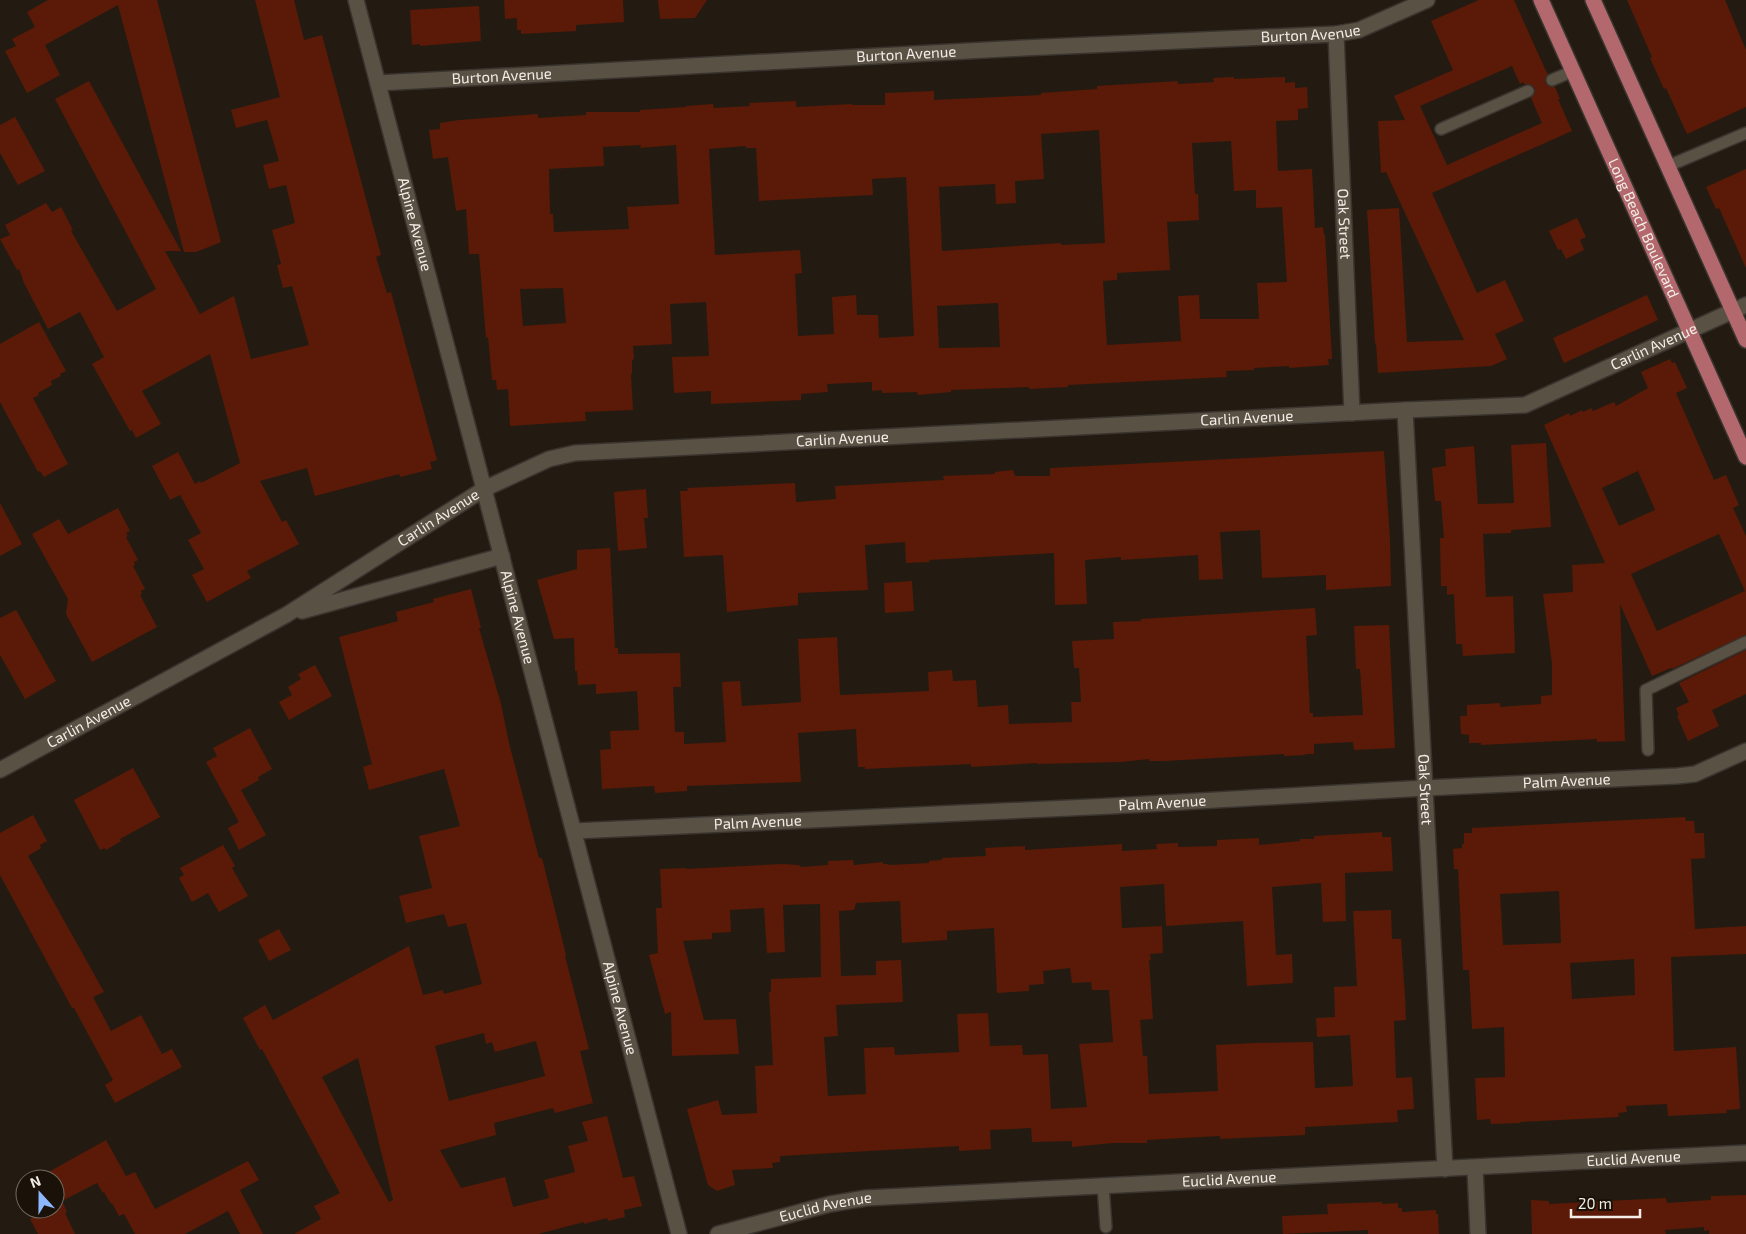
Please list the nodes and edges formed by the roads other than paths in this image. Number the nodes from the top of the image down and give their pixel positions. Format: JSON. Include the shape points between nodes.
{"nodes":[{"id":1,"x":356,"y":0,"type":"edge"},
{"id":2,"x":1426,"y":0,"type":"edge"},
{"id":3,"x":1541,"y":0,"type":"edge"},
{"id":4,"x":1593,"y":0,"type":"edge"},
{"id":5,"x":1336,"y":34,"type":"junction"},
{"id":6,"x":1573,"y":71,"type":"junction"},
{"id":7,"x":1552,"y":80,"type":"dead end"},
{"id":8,"x":378,"y":83,"type":"junction"},
{"id":9,"x":1528,"y":91,"type":"dead end"},
{"id":10,"x":1441,"y":129,"type":"dead end"},
{"id":11,"x":1746,"y":133,"type":"edge"},
{"id":12,"x":1668,"y":166,"type":"junction"},
{"id":13,"x":1740,"y":308,"type":"edge"},
{"id":14,"x":1689,"y":330,"type":"junction"},
{"id":15,"x":1746,"y":340,"type":"edge"},
{"id":16,"x":1405,"y":410,"type":"junction"},
{"id":17,"x":1352,"y":413,"type":"junction"},
{"id":18,"x":1746,"y":457,"type":"edge"},
{"id":19,"x":484,"y":489,"type":"junction"},
{"id":20,"x":502,"y":556,"type":"junction"},
{"id":21,"x":286,"y":616,"type":"junction"},
{"id":22,"x":1746,"y":642,"type":"edge"},
{"id":23,"x":1648,"y":750,"type":"dead end"},
{"id":24,"x":1746,"y":751,"type":"edge"},
{"id":25,"x":0,"y":770,"type":"edge"},
{"id":26,"x":1425,"y":788,"type":"junction"},
{"id":27,"x":574,"y":831,"type":"junction"},
{"id":28,"x":1746,"y":1153,"type":"edge"},
{"id":29,"x":1475,"y":1168,"type":"junction"},
{"id":30,"x":1445,"y":1169,"type":"junction"},
{"id":31,"x":1103,"y":1185,"type":"junction"},
{"id":32,"x":1106,"y":1227,"type":"dead end"},
{"id":33,"x":679,"y":1234,"type":"edge"},
{"id":34,"x":718,"y":1234,"type":"edge"},
{"id":35,"x":1478,"y":1234,"type":"edge"}],
"edges":[{"from":1,"to":8,"type":"street","name":"Alpine Avenue"},
{"from":2,"to":5,"type":"street","name":"Burton Avenue","via":[[1359,30]]},
{"from":3,"to":6,"type":"main road","name":"Long Beach Boulevard"},
{"from":4,"to":12,"type":"main road"},
{"from":5,"to":8,"type":"street","name":"Burton Avenue"},
{"from":5,"to":17,"type":"street","name":"Oak Street"},
{"from":6,"to":7,"type":"lane"},
{"from":6,"to":14,"type":"main road","name":"Long Beach Boulevard"},
{"from":8,"to":19,"type":"street","name":"Alpine Avenue"},
{"from":9,"to":10,"type":"lane"},
{"from":11,"to":12,"type":"lane"},
{"from":12,"to":13,"type":"main road"},
{"from":13,"to":14,"type":"street","name":"Carlin Avenue"},
{"from":13,"to":15,"type":"main road"},
{"from":14,"to":16,"type":"street","name":"Carlin Avenue","via":[[1525,405]]},
{"from":14,"to":18,"type":"main road","name":"Long Beach Boulevard"},
{"from":16,"to":17,"type":"street","name":"Carlin Avenue"},
{"from":16,"to":26,"type":"street","name":"Oak Street"},
{"from":17,"to":19,"type":"street","name":"Carlin Avenue","via":[[575,453],[548,459]]},
{"from":19,"to":20,"type":"street","name":"Alpine Avenue"},
{"from":19,"to":21,"type":"street","name":"Carlin Avenue"},
{"from":20,"to":21,"type":"street"},
{"from":20,"to":27,"type":"street","name":"Alpine Avenue"},
{"from":21,"to":25,"type":"street","name":"Carlin Avenue"},
{"from":22,"to":23,"type":"lane","via":[[1646,690]]},
{"from":24,"to":26,"type":"street","name":"Palm Avenue","via":[[1691,775]]},
{"from":26,"to":27,"type":"street","name":"Palm Avenue"},
{"from":26,"to":30,"type":"street","name":"Oak Street"},
{"from":27,"to":33,"type":"street","name":"Alpine Avenue"},
{"from":28,"to":29,"type":"street","name":"Euclid Avenue"},
{"from":29,"to":30,"type":"street","name":"Euclid Avenue"},
{"from":29,"to":35,"type":"street"},
{"from":30,"to":31,"type":"street","name":"Euclid Avenue"},
{"from":31,"to":32,"type":"lane"},
{"from":31,"to":34,"type":"street","name":"Euclid Avenue","via":[[866,1198],[830,1204]]}]}
